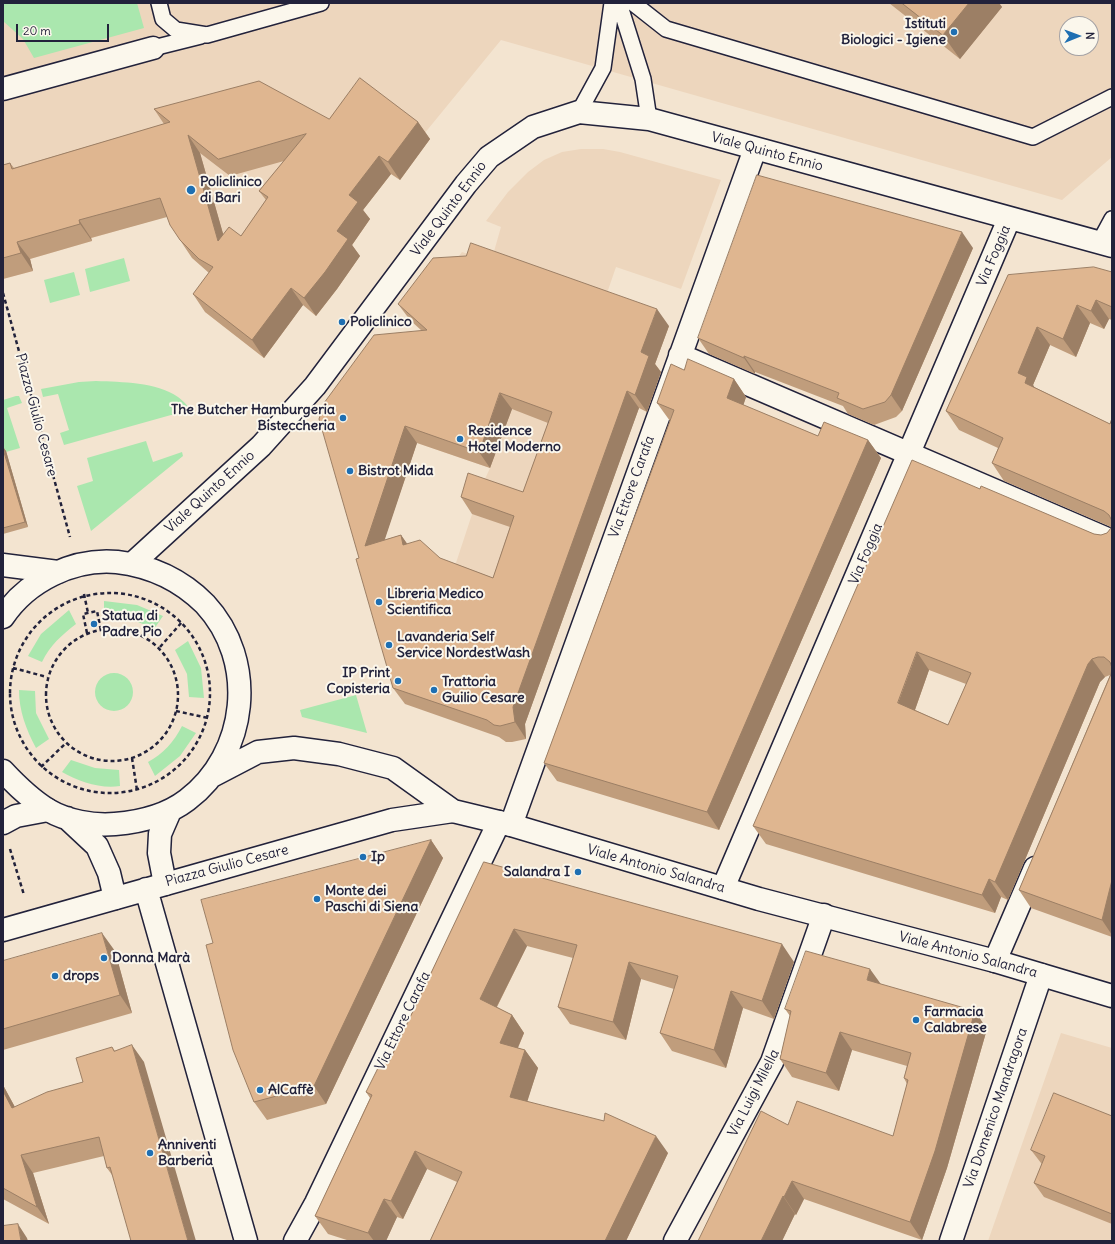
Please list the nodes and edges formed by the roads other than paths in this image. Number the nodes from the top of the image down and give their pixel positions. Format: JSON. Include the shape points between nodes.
{"nodes":[{"id":1,"x":158,"y":3,"type":"edge"},
{"id":2,"x":321,"y":3,"type":"edge"},
{"id":3,"x":612,"y":3,"type":"edge"},
{"id":4,"x":619,"y":3,"type":"edge"},
{"id":5,"x":632,"y":3,"type":"edge"},
{"id":6,"x":207,"y":35,"type":"junction"},
{"id":7,"x":153,"y":48,"type":"joint"},
{"id":8,"x":3,"y":89,"type":"edge"},
{"id":9,"x":1112,"y":97,"type":"edge"},
{"id":10,"x":579,"y":112,"type":"junction"},
{"id":11,"x":649,"y":119,"type":"junction"},
{"id":12,"x":754,"y":149,"type":"junction"},
{"id":13,"x":1010,"y":219,"type":"junction"},
{"id":14,"x":1112,"y":219,"type":"edge"},
{"id":15,"x":1105,"y":244,"type":"edge"},
{"id":16,"x":680,"y":355,"type":"junction"},
{"id":17,"x":909,"y":454,"type":"junction"},
{"id":18,"x":1112,"y":541,"type":"edge"},
{"id":19,"x":132,"y":564,"type":"junction"},
{"id":20,"x":3,"y":565,"type":"edge"},
{"id":21,"x":58,"y":572,"type":"junction"},
{"id":22,"x":3,"y":617,"type":"edge"},
{"id":23,"x":3,"y":771,"type":"edge"},
{"id":24,"x":212,"y":776,"type":"junction"},
{"id":25,"x":170,"y":811,"type":"junction"},
{"id":26,"x":453,"y":811,"type":"junction"},
{"id":27,"x":58,"y":814,"type":"junction"},
{"id":28,"x":505,"y":824,"type":"junction"},
{"id":29,"x":6,"y":833,"type":"edge"},
{"id":30,"x":1042,"y":851,"type":"edge"},
{"id":31,"x":155,"y":886,"type":"junction"},
{"id":32,"x":723,"y":888,"type":"junction"},
{"id":33,"x":115,"y":898,"type":"junction"},
{"id":34,"x":824,"y":916,"type":"junction"},
{"id":35,"x":3,"y":930,"type":"edge"},
{"id":36,"x":995,"y":962,"type":"junction"},
{"id":37,"x":1041,"y":975,"type":"junction"},
{"id":38,"x":1112,"y":996,"type":"edge"},
{"id":39,"x":246,"y":1241,"type":"edge"},
{"id":40,"x":295,"y":1241,"type":"edge"},
{"id":41,"x":675,"y":1241,"type":"edge"},
{"id":42,"x":951,"y":1241,"type":"edge"}],
"edges":[{"from":1,"to":6,"type":"lane","via":[[163,19],[176,30]]},
{"from":2,"to":6,"type":"lane"},
{"from":3,"to":10,"type":"lane","via":[[603,68]]},
{"from":4,"to":11,"type":"lane","via":[[642,80]]},
{"from":5,"to":9,"type":"lane","via":[[666,29],[1033,137]]},
{"from":6,"to":7,"type":"lane"},
{"from":7,"to":8,"type":"street"},
{"from":10,"to":11,"type":"street","name":"Viale Quinto Ennio"},
{"from":10,"to":19,"type":"street","name":"Viale Quinto Ennio","via":[[532,127],[488,157],[310,392],[261,446]]},
{"from":11,"to":12,"type":"street","name":"Viale Quinto Ennio"},
{"from":12,"to":13,"type":"street","name":"Viale Quinto Ennio"},
{"from":12,"to":16,"type":"street","name":"Via Ettore Carafa"},
{"from":13,"to":15,"type":"street","name":"Viale Quinto Ennio"},
{"from":13,"to":17,"type":"street","name":"Via Foggia"},
{"from":14,"to":15,"type":"lane"},
{"from":16,"to":17,"type":"street"},
{"from":16,"to":28,"type":"street","name":"Via Ettore Carafa"},
{"from":17,"to":18,"type":"street"},
{"from":17,"to":32,"type":"street","name":"Via Foggia"},
{"from":19,"to":21,"type":"street","via":[[110,562],[77,566]]},
{"from":19,"to":24,"type":"street","via":[[164,574],[193,592],[215,615],[231,644],[240,677],[239,712],[230,746]]},
{"from":20,"to":21,"type":"street"},
{"from":21,"to":22,"type":"street","via":[[32,587]]},
{"from":23,"to":27,"type":"street","via":[[23,793]]},
{"from":24,"to":25,"type":"street","via":[[186,801]]},
{"from":24,"to":26,"type":"street","name":"Viale Antonio Salandra","via":[[258,752],[294,748],[340,754],[393,768]]},
{"from":25,"to":27,"type":"street","via":[[136,823],[101,825]]},
{"from":25,"to":31,"type":"street","via":[[160,834]]},
{"from":26,"to":28,"type":"street","name":"Viale Antonio Salandra"},
{"from":26,"to":31,"type":"street","name":"Piazza Giulio Cesare","via":[[392,820]]},
{"from":27,"to":29,"type":"street","via":[[16,816]]},
{"from":27,"to":33,"type":"street","via":[[97,846],[109,873]]},
{"from":28,"to":32,"type":"street","name":"Viale Antonio Salandra"},
{"from":28,"to":40,"type":"street","name":"Via Ettore Carafa"},
{"from":30,"to":36,"type":"street"},
{"from":31,"to":33,"type":"street","name":"Piazza Giulio Cesare"},
{"from":31,"to":39,"type":"street"},
{"from":32,"to":34,"type":"street","name":"Viale Antonio Salandra"},
{"from":33,"to":35,"type":"street","name":"Piazza Giulio Cesare"},
{"from":34,"to":36,"type":"street","name":"Viale Antonio Salandra"},
{"from":34,"to":41,"type":"street","name":"Via Luigi Milella","via":[[772,1062]]},
{"from":36,"to":37,"type":"street","name":"Viale Antonio Salandra"},
{"from":37,"to":38,"type":"street","name":"Viale Antonio Salandra"},
{"from":37,"to":42,"type":"street","name":"Via Domenico Mandragora"}]}
